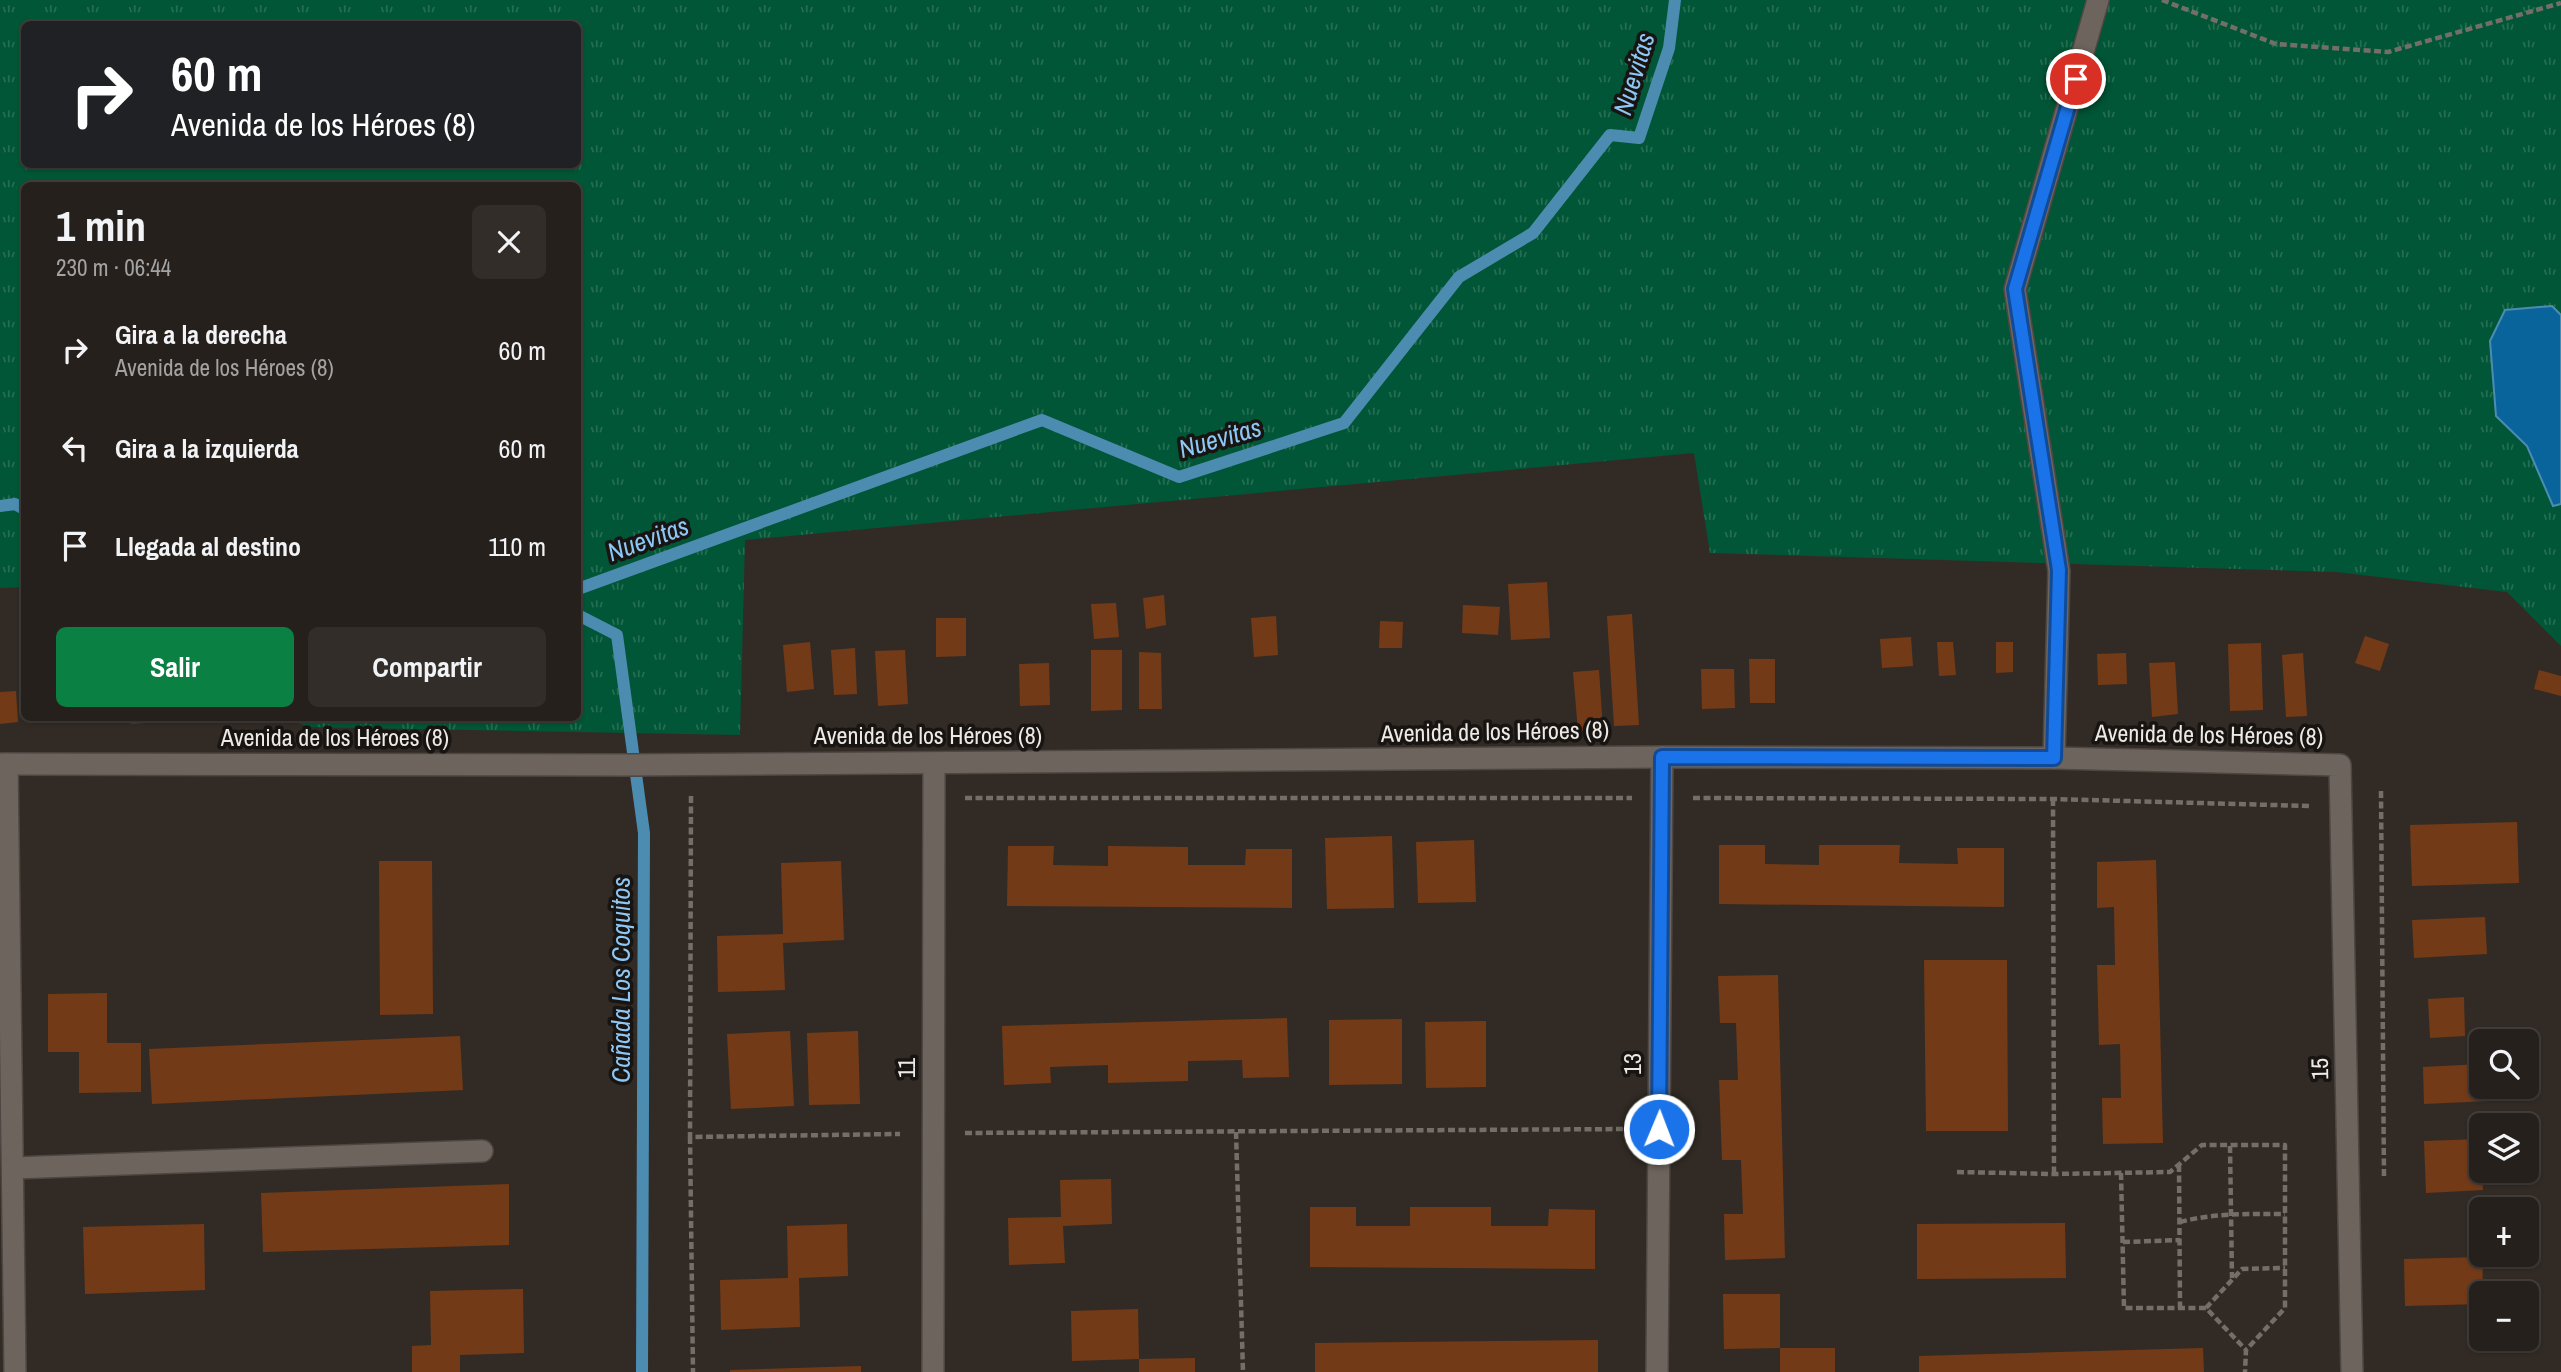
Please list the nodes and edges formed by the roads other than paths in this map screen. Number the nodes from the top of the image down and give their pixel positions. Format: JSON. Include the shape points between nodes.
{"nodes":[{"id":1,"x":2098,"y":0,"type":"edge"},
{"id":2,"x":1662,"y":757,"type":"junction"},
{"id":3,"x":2054,"y":758,"type":"junction"},
{"id":4,"x":934,"y":763,"type":"junction"},
{"id":5,"x":3,"y":764,"type":"edge"},
{"id":6,"x":2340,"y":765,"type":"joint"},
{"id":7,"x":482,"y":1152,"type":"dead end"},
{"id":8,"x":13,"y":1168,"type":"junction"},
{"id":9,"x":15,"y":1372,"type":"edge"},
{"id":10,"x":933,"y":1372,"type":"edge"},
{"id":11,"x":1657,"y":1372,"type":"edge"},
{"id":12,"x":2352,"y":1372,"type":"edge"}],
"edges":[{"from":1,"to":3,"type":"street","via":[[2015,289],[2059,570]]},
{"from":2,"to":3,"type":"street","name":"Avenida de los Héroes (8)"},
{"from":2,"to":4,"type":"street","name":"Avenida de los Héroes (8)"},
{"from":2,"to":11,"type":"street","name":"13"},
{"from":3,"to":6,"type":"street","name":"Avenida de los Héroes (8)"},
{"from":4,"to":5,"type":"street","name":"Avenida de los Héroes (8)"},
{"from":4,"to":10,"type":"street","name":"11"},
{"from":5,"to":8,"type":"street"},
{"from":6,"to":12,"type":"street","name":"15"},
{"from":7,"to":8,"type":"street"},
{"from":8,"to":9,"type":"street"}]}
